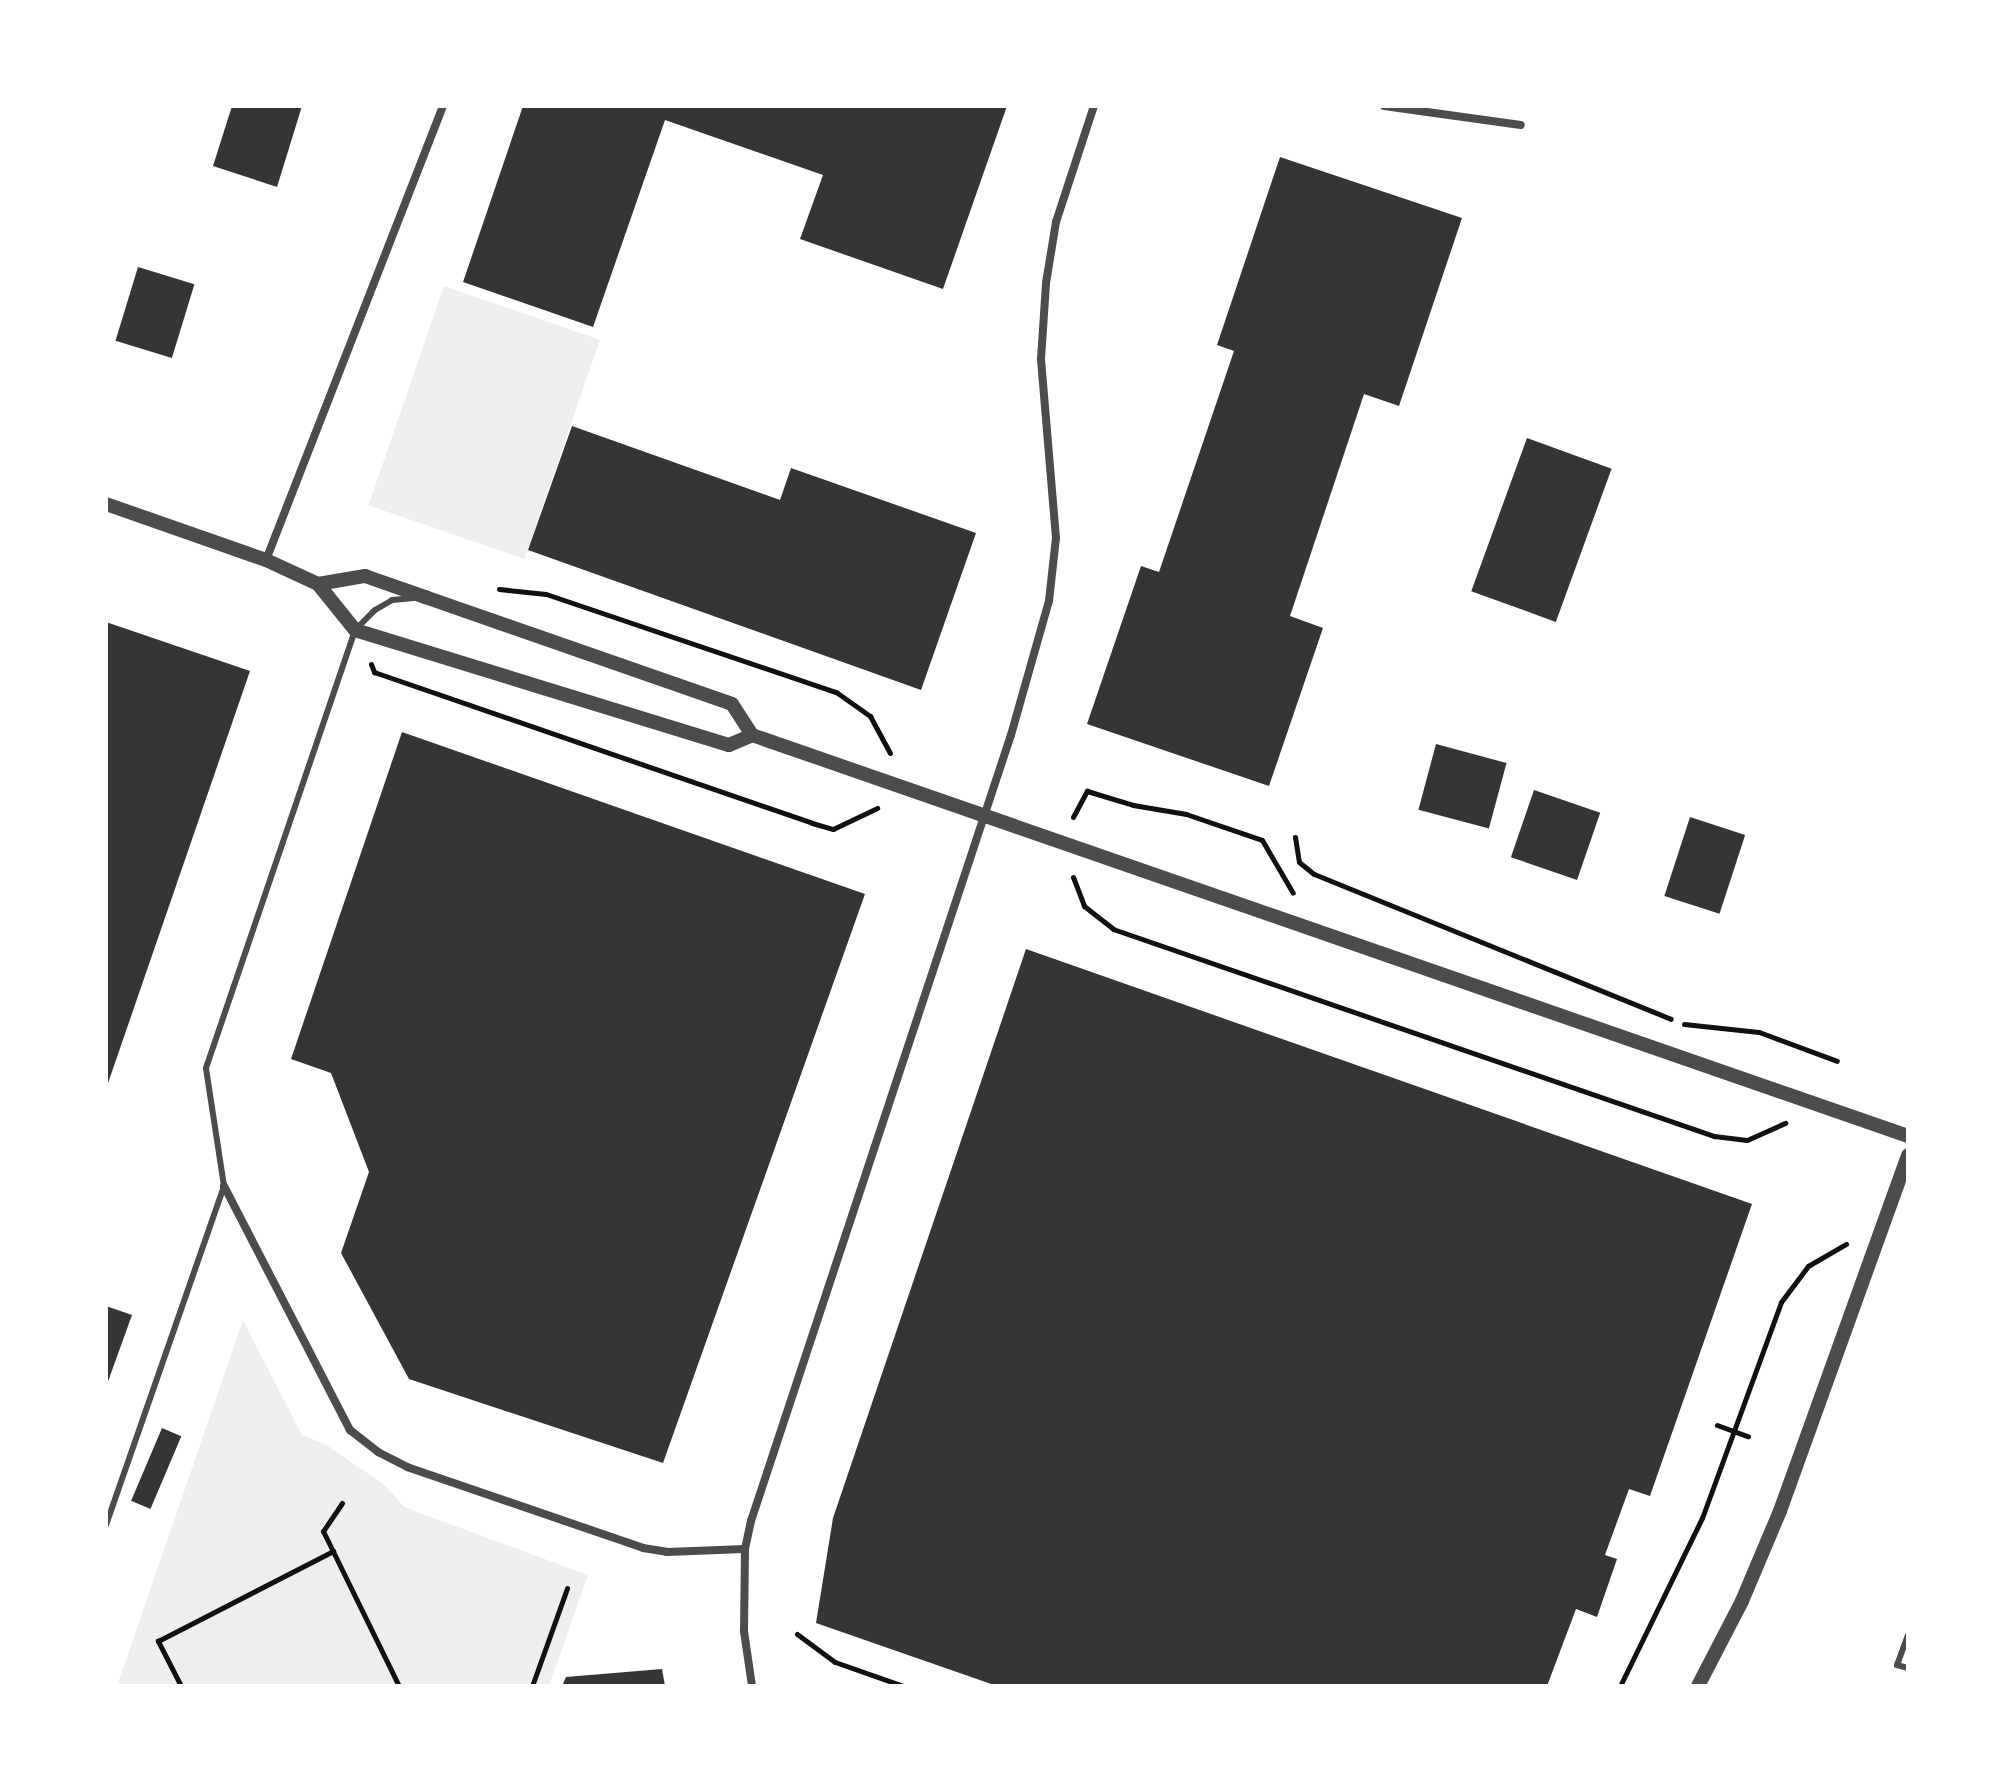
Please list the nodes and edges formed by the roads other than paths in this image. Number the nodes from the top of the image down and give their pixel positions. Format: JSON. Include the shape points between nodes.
{"nodes":[{"id":1,"x":443,"y":106,"type":"edge"},
{"id":2,"x":1094,"y":106,"type":"edge"},
{"id":3,"x":1384,"y":106,"type":"edge"},
{"id":4,"x":1521,"y":125,"type":"dead end"},
{"id":5,"x":106,"y":504,"type":"edge"},
{"id":6,"x":266,"y":560,"type":"junction"},
{"id":7,"x":318,"y":584,"type":"junction"},
{"id":8,"x":425,"y":597,"type":"junction"},
{"id":9,"x":355,"y":630,"type":"junction"},
{"id":10,"x":752,"y":735,"type":"junction"},
{"id":11,"x":983,"y":817,"type":"junction"},
{"id":12,"x":1908,"y":1136,"type":"edge"},
{"id":13,"x":1908,"y":1155,"type":"edge"},
{"id":14,"x":224,"y":1186,"type":"junction"},
{"id":15,"x":106,"y":1525,"type":"edge"},
{"id":16,"x":745,"y":1549,"type":"junction"},
{"id":17,"x":1908,"y":1635,"type":"edge"},
{"id":18,"x":1908,"y":1668,"type":"edge"},
{"id":19,"x":752,"y":1686,"type":"edge"},
{"id":20,"x":1698,"y":1686,"type":"edge"}],
"edges":[{"from":1,"to":6,"type":"street"},
{"from":2,"to":11,"type":"street","via":[[1056,222],[1046,283],[1041,359],[1056,538],[1049,601]]},
{"from":3,"to":4,"type":"street"},
{"from":5,"to":6,"type":"street"},
{"from":6,"to":7,"type":"street"},
{"from":7,"to":8,"type":"street","via":[[365,576]]},
{"from":7,"to":9,"type":"street"},
{"from":8,"to":9,"type":"lane","via":[[392,600]]},
{"from":8,"to":10,"type":"street","via":[[732,704]]},
{"from":9,"to":10,"type":"street","via":[[729,745]]},
{"from":9,"to":14,"type":"lane","via":[[206,1068]]},
{"from":10,"to":11,"type":"street"},
{"from":11,"to":12,"type":"street"},
{"from":11,"to":16,"type":"street"},
{"from":13,"to":20,"type":"street","via":[[1780,1511]]},
{"from":14,"to":15,"type":"lane"},
{"from":14,"to":16,"type":"street","via":[[350,1430],[378,1452],[407,1467],[643,1548]]},
{"from":16,"to":19,"type":"street","via":[[744,1631]]},
{"from":17,"to":18,"type":"lane","via":[[1897,1665]]}]}
